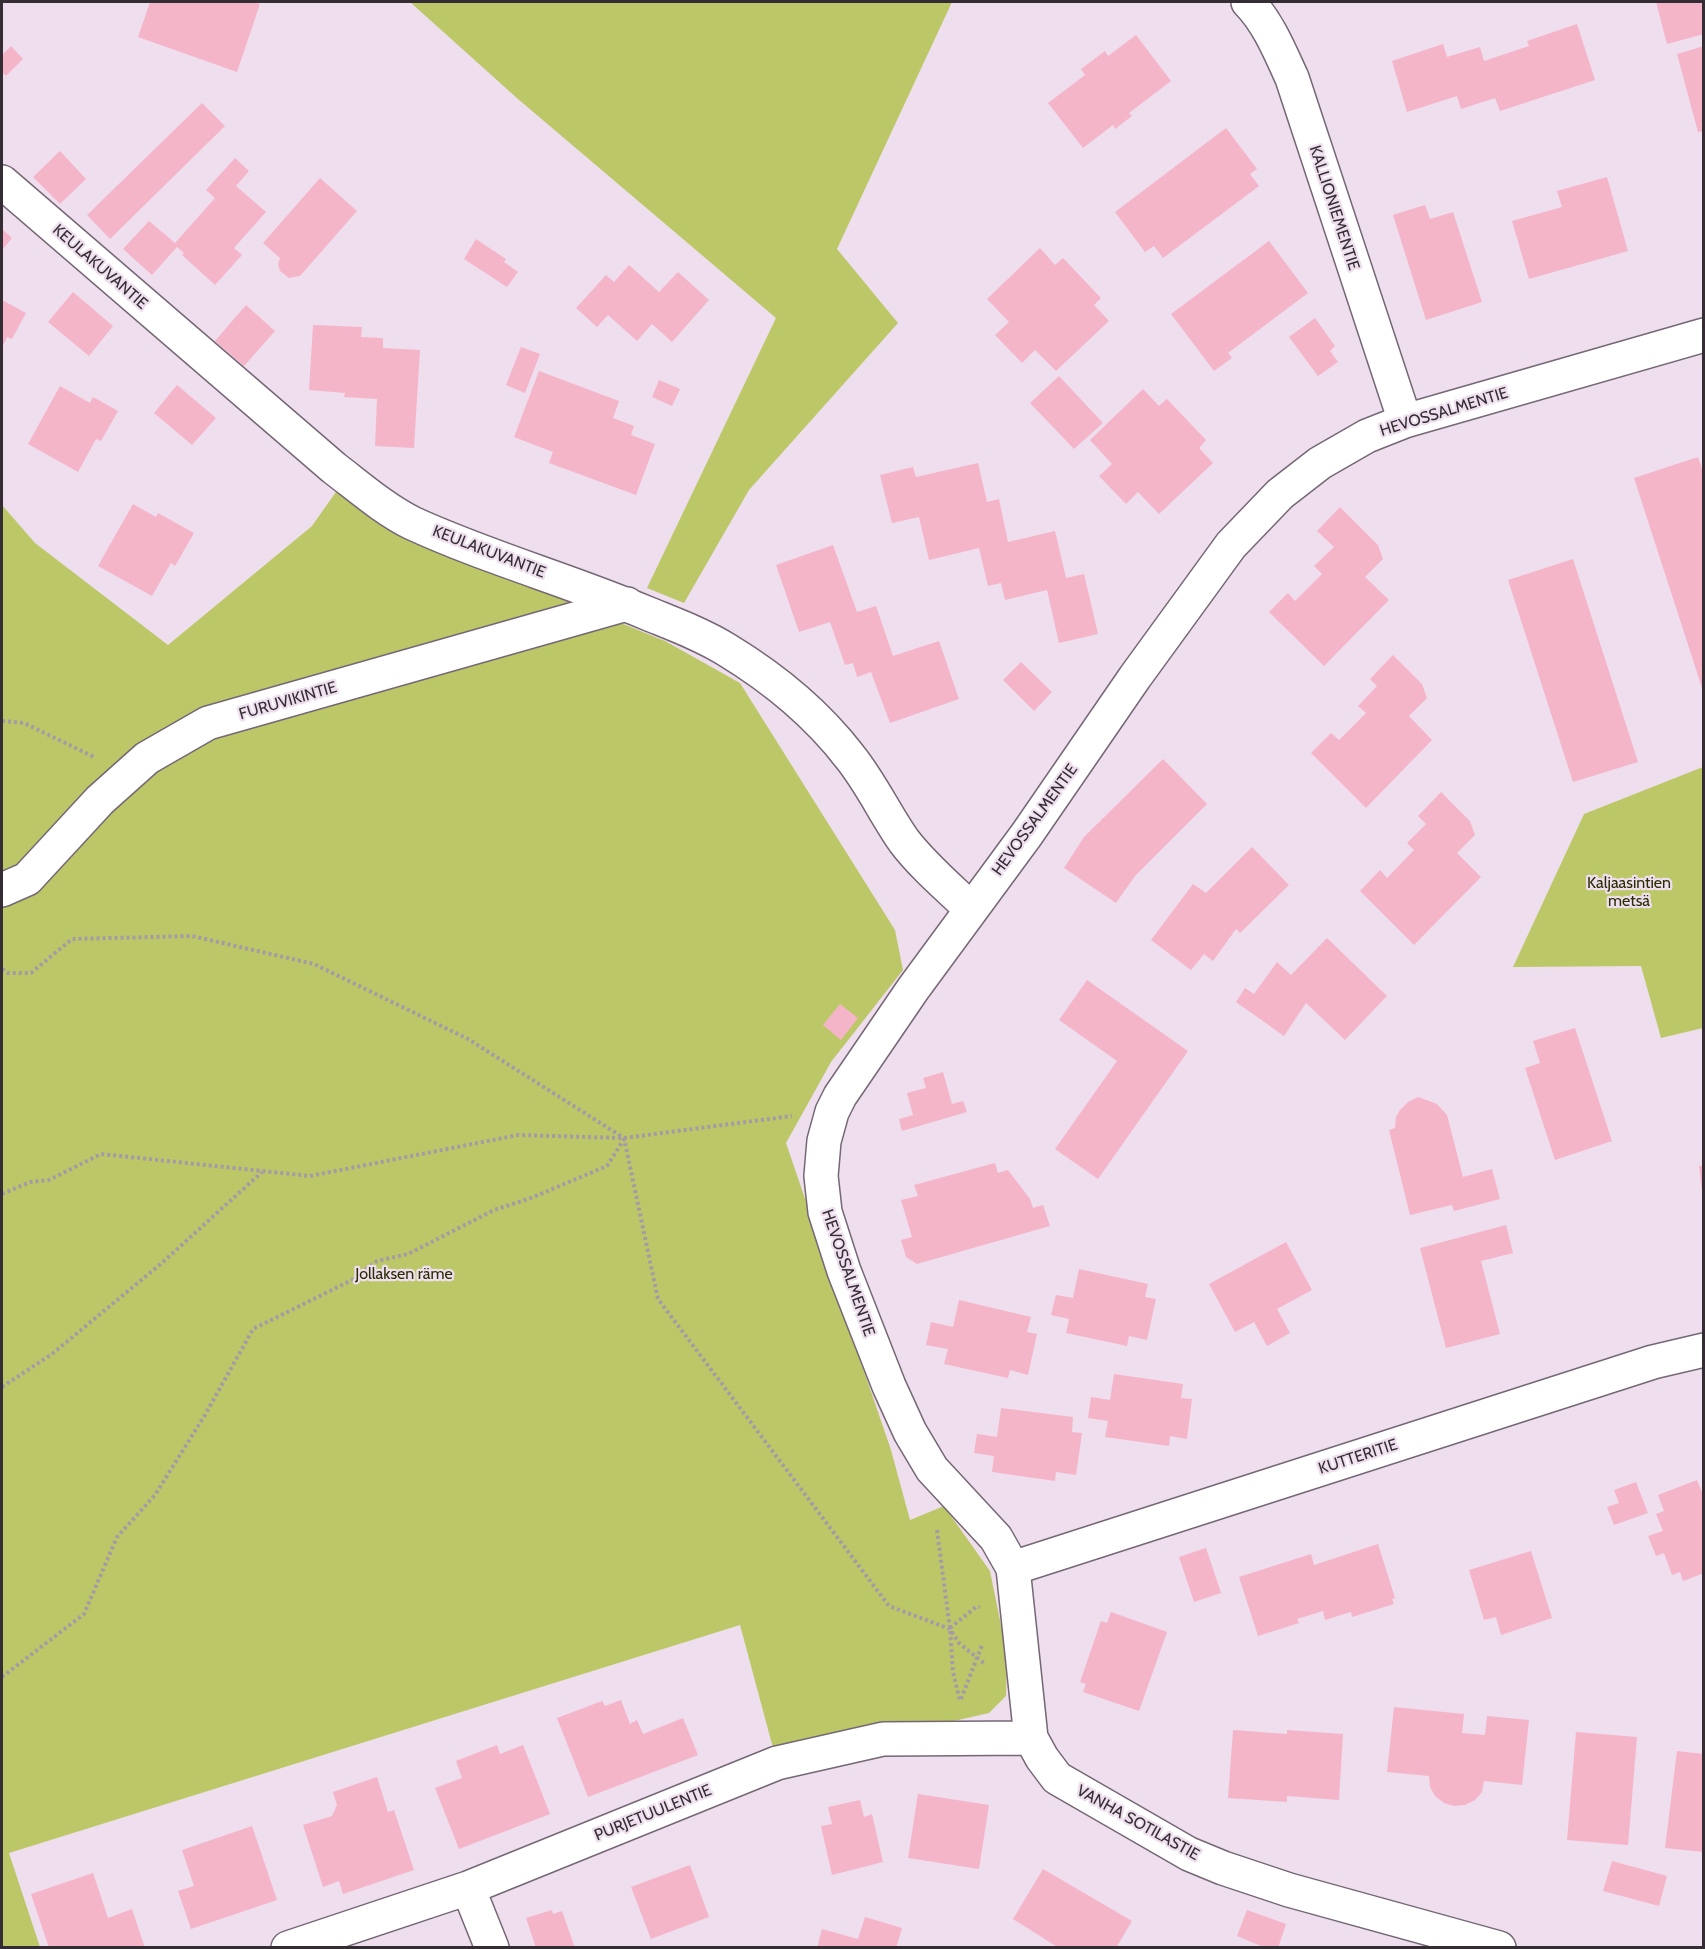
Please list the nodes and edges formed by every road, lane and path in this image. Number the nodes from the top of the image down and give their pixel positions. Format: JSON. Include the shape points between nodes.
{"nodes":[{"id":1,"x":1248,"y":2,"type":"edge"},
{"id":2,"x":2,"y":182,"type":"edge"},
{"id":3,"x":1704,"y":336,"type":"edge"},
{"id":4,"x":1405,"y":422,"type":"junction"},
{"id":5,"x":627,"y":604,"type":"junction"},
{"id":6,"x":2,"y":721,"type":"edge"},
{"id":7,"x":130,"y":773,"type":"junction"},
{"id":8,"x":2,"y":890,"type":"edge"},
{"id":9,"x":970,"y":909,"type":"junction"},
{"id":10,"x":2,"y":969,"type":"edge"},
{"id":11,"x":832,"y":1112,"type":"junction"},
{"id":12,"x":624,"y":1138,"type":"junction"},
{"id":13,"x":262,"y":1172,"type":"junction"},
{"id":14,"x":2,"y":1194,"type":"edge"},
{"id":15,"x":1704,"y":1350,"type":"edge"},
{"id":16,"x":2,"y":1387,"type":"edge"},
{"id":17,"x":937,"y":1527,"type":"dead end"},
{"id":18,"x":1013,"y":1568,"type":"junction"},
{"id":19,"x":950,"y":1629,"type":"junction"},
{"id":20,"x":2,"y":1677,"type":"edge"},
{"id":21,"x":1027,"y":1695,"type":"junction"},
{"id":22,"x":1031,"y":1738,"type":"junction"},
{"id":23,"x":949,"y":1739,"type":"junction"},
{"id":24,"x":468,"y":1888,"type":"junction"},
{"id":25,"x":288,"y":1947,"type":"edge"},
{"id":26,"x":492,"y":1947,"type":"edge"},
{"id":27,"x":1499,"y":1947,"type":"edge"}],
"edges":[{"from":1,"to":4,"type":"street","name":"KALLIONIEMENTIE","via":[[1292,78]]},
{"from":2,"to":5,"type":"street","name":"KEULAKUVANTIE","via":[[334,468],[380,503],[441,535]]},
{"from":3,"to":4,"type":"street","name":"HEVOSSALMENTIE"},
{"from":4,"to":9,"type":"street","name":"HEVOSSALMENTIE","via":[[1367,436],[1320,463],[1280,494],[1231,545]]},
{"from":5,"to":7,"type":"street","name":"FURUVIKINTIE","via":[[208,723],[147,758]]},
{"from":5,"to":9,"type":"street","name":"KEULAKUVANTIE","via":[[726,649],[790,695],[850,756],[904,840]]},
{"from":6,"to":7,"type":"path","via":[[24,723]]},
{"from":7,"to":8,"type":"street","name":"FURUVIKINTIE","via":[[27,879]]},
{"from":9,"to":11,"type":"street","name":"HEVOSSALMENTIE","via":[[852,1077]]},
{"from":10,"to":12,"type":"path","via":[[8,973],[31,972],[72,939],[192,936],[314,964],[468,1039]]},
{"from":11,"to":12,"type":"path"},
{"from":11,"to":18,"type":"street","name":"HEVOSSALMENTIE","via":[[821,1176],[825,1212],[889,1386],[932,1469],[996,1538]]},
{"from":12,"to":13,"type":"path","via":[[518,1135],[310,1176]]},
{"from":12,"to":19,"type":"path","via":[[658,1299],[889,1606]]},
{"from":12,"to":20,"type":"path","via":[[607,1166],[494,1210],[408,1254],[377,1261],[352,1280],[253,1329],[155,1495],[117,1537],[84,1614]]},
{"from":13,"to":14,"type":"path","via":[[101,1154],[49,1179]]},
{"from":13,"to":16,"type":"path","via":[[163,1262],[52,1354]]},
{"from":15,"to":18,"type":"street","name":"KUTTERITIE","via":[[1642,1366]]},
{"from":17,"to":19,"type":"path"},
{"from":18,"to":21,"type":"street","name":"VANHA SOTILASTIE"},
{"from":19,"to":21,"type":"path","via":[[959,1643]]},
{"from":19,"to":23,"type":"path","via":[[960,1701]]},
{"from":21,"to":22,"type":"street","name":"VANHA SOTILASTIE"},
{"from":22,"to":23,"type":"street","name":"PURJETUULENTIE"},
{"from":22,"to":27,"type":"street","name":"VANHA SOTILASTIE","via":[[1057,1778],[1189,1854],[1289,1890]]},
{"from":23,"to":24,"type":"street","name":"PURJETUULENTIE","via":[[883,1739],[777,1763]]},
{"from":24,"to":25,"type":"street","name":"PURJETUULENTIE"},
{"from":24,"to":26,"type":"street"}]}
